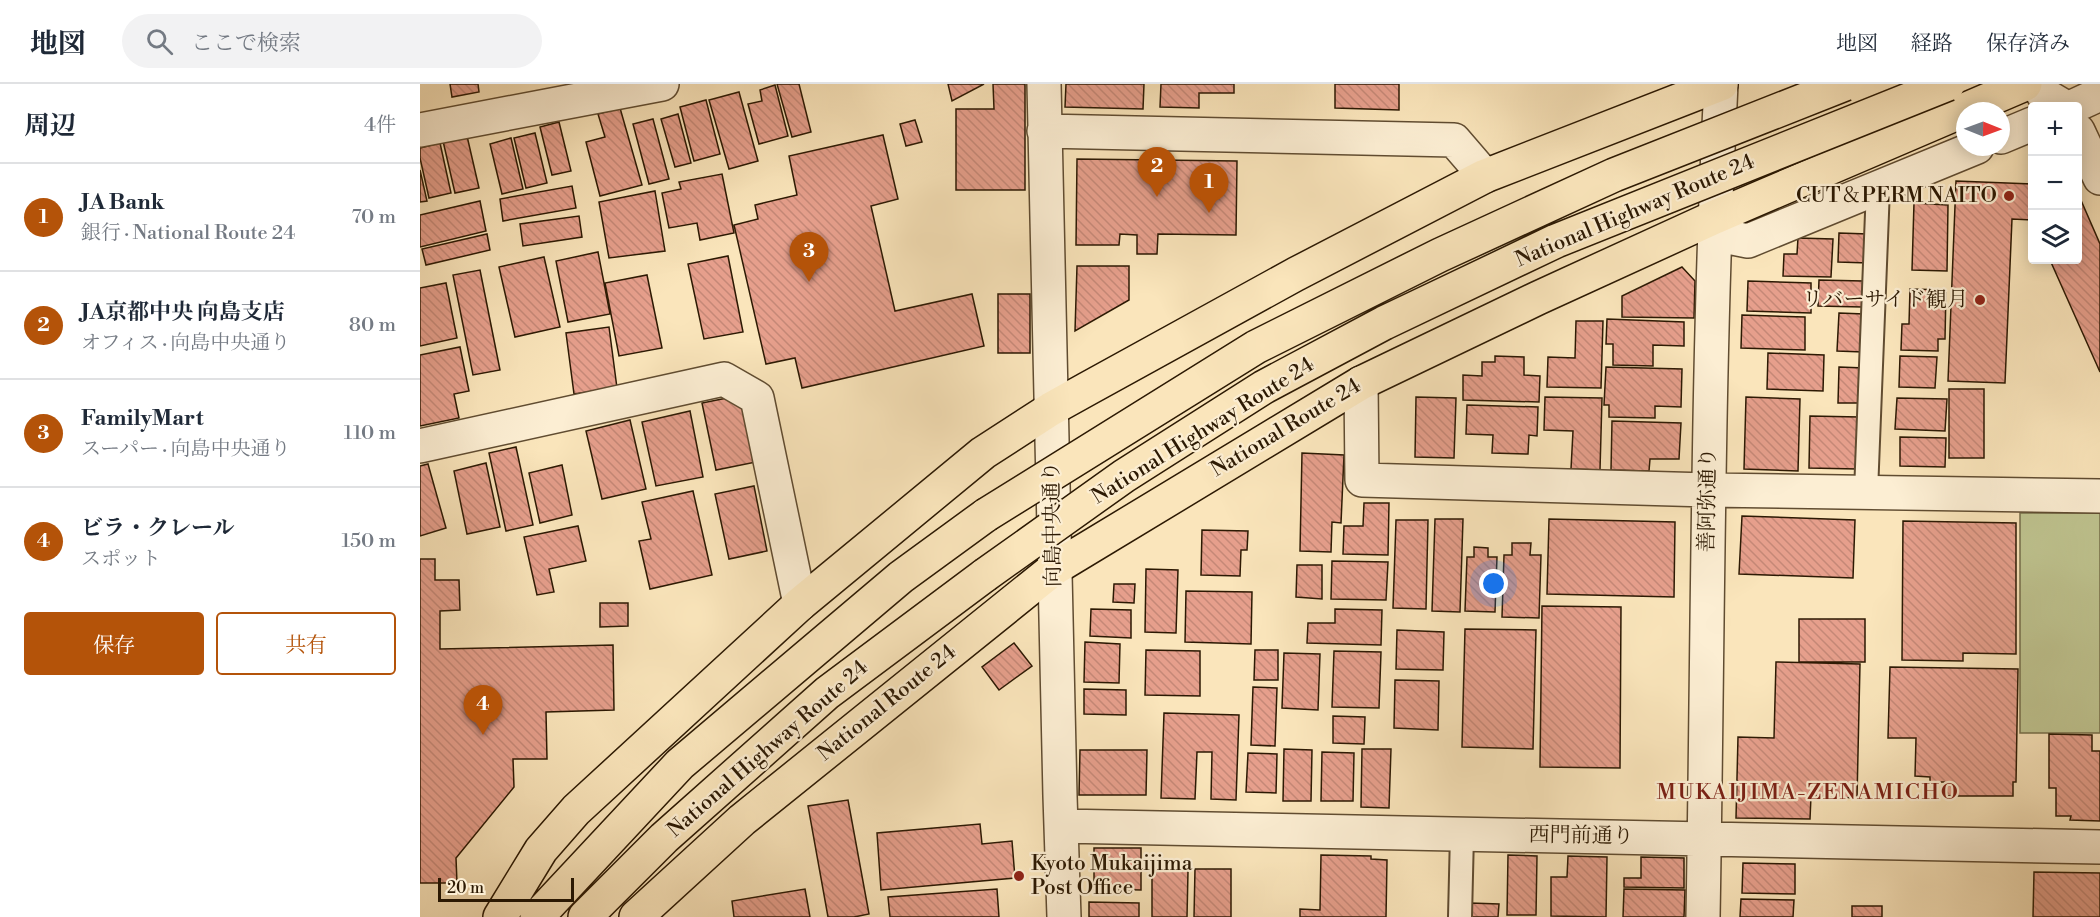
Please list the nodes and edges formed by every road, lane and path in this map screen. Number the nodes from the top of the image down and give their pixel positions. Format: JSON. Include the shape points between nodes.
{"nodes":[{"id":1,"x":662,"y":84,"type":"edge"},
{"id":2,"x":1044,"y":84,"type":"edge"},
{"id":3,"x":1721,"y":84,"type":"edge"},
{"id":4,"x":1845,"y":84,"type":"edge"},
{"id":5,"x":1948,"y":84,"type":"edge"},
{"id":6,"x":2100,"y":94,"type":"edge"},
{"id":7,"x":2043,"y":95,"type":"edge"},
{"id":8,"x":2082,"y":102,"type":"edge"},
{"id":9,"x":2028,"y":126,"type":"edge"},
{"id":10,"x":420,"y":129,"type":"edge"},
{"id":11,"x":1044,"y":131,"type":"junction"},
{"id":12,"x":2010,"y":133,"type":"edge"},
{"id":13,"x":2082,"y":140,"type":"edge"},
{"id":14,"x":1956,"y":156,"type":"edge"},
{"id":15,"x":1485,"y":176,"type":"junction"},
{"id":16,"x":2100,"y":178,"type":"edge"},
{"id":17,"x":1878,"y":188,"type":"junction"},
{"id":18,"x":1715,"y":217,"type":"junction"},
{"id":19,"x":1361,"y":383,"type":"junction"},
{"id":20,"x":1051,"y":410,"type":"junction"},
{"id":21,"x":420,"y":446,"type":"edge"},
{"id":22,"x":1708,"y":490,"type":"junction"},
{"id":23,"x":1866,"y":492,"type":"junction"},
{"id":24,"x":2100,"y":496,"type":"edge"},
{"id":25,"x":1055,"y":568,"type":"junction"},
{"id":26,"x":800,"y":604,"type":"junction"},
{"id":27,"x":1062,"y":826,"type":"junction"},
{"id":28,"x":1462,"y":834,"type":"junction"},
{"id":29,"x":1704,"y":839,"type":"junction"},
{"id":30,"x":2100,"y":848,"type":"edge"},
{"id":31,"x":500,"y":917,"type":"edge"},
{"id":32,"x":537,"y":917,"type":"edge"},
{"id":33,"x":585,"y":917,"type":"edge"},
{"id":34,"x":636,"y":917,"type":"edge"},
{"id":35,"x":1064,"y":917,"type":"edge"},
{"id":36,"x":1460,"y":917,"type":"edge"},
{"id":37,"x":1703,"y":917,"type":"edge"}],
"edges":[{"from":1,"to":10,"type":"street"},
{"from":2,"to":11,"type":"street","name":"向島中央通り"},
{"from":3,"to":15,"type":"highway"},
{"from":3,"to":18,"type":"street","name":"善阿弥通り"},
{"from":4,"to":32,"type":"highway","name":"National Highway Route 24","bridge":true,"via":[[1614,175],[1440,255],[1256,347],[987,515],[901,577],[680,764]]},
{"from":5,"to":33,"type":"highway","name":"National Highway Route 24","bridge":true,"via":[[1556,241],[1384,323],[1264,387],[1124,476],[827,693],[664,838]]},
{"from":6,"to":8,"type":"street"},
{"from":7,"to":18,"type":"highway","name":"National Route 24"},
{"from":9,"to":12,"type":"street"},
{"from":11,"to":15,"type":"street","via":[[1454,140]]},
{"from":11,"to":20,"type":"street","name":"向島中央通り"},
{"from":13,"to":16,"type":"street"},
{"from":14,"to":17,"type":"street"},
{"from":15,"to":20,"type":"highway","via":[[1296,274]]},
{"from":17,"to":18,"type":"street","via":[[1748,241],[1733,238]]},
{"from":17,"to":23,"type":"lane"},
{"from":18,"to":19,"type":"highway","name":"National Route 24"},
{"from":18,"to":22,"type":"street","name":"善阿弥通り"},
{"from":19,"to":22,"type":"street","via":[[1362,480]]},
{"from":19,"to":25,"type":"highway","name":"National Route 24"},
{"from":20,"to":25,"type":"street","name":"向島中央通り"},
{"from":20,"to":26,"type":"highway","via":[[983,453]]},
{"from":21,"to":26,"type":"street","via":[[724,379],[757,398]]},
{"from":22,"to":23,"type":"street"},
{"from":22,"to":29,"type":"street","name":"善阿弥通り"},
{"from":23,"to":24,"type":"street"},
{"from":25,"to":27,"type":"street","name":"向島中央通り"},
{"from":25,"to":34,"type":"highway","name":"National Route 24","via":[[742,820]]},
{"from":26,"to":31,"type":"highway","via":[[576,810],[542,850]]},
{"from":27,"to":28,"type":"street","name":"西門前通り"},
{"from":27,"to":35,"type":"street","name":"向島中央通り"},
{"from":28,"to":29,"type":"street","name":"西門前通り"},
{"from":28,"to":36,"type":"lane"},
{"from":29,"to":30,"type":"street","name":"西門前通り"},
{"from":29,"to":37,"type":"street","name":"善阿弥通り"}]}
